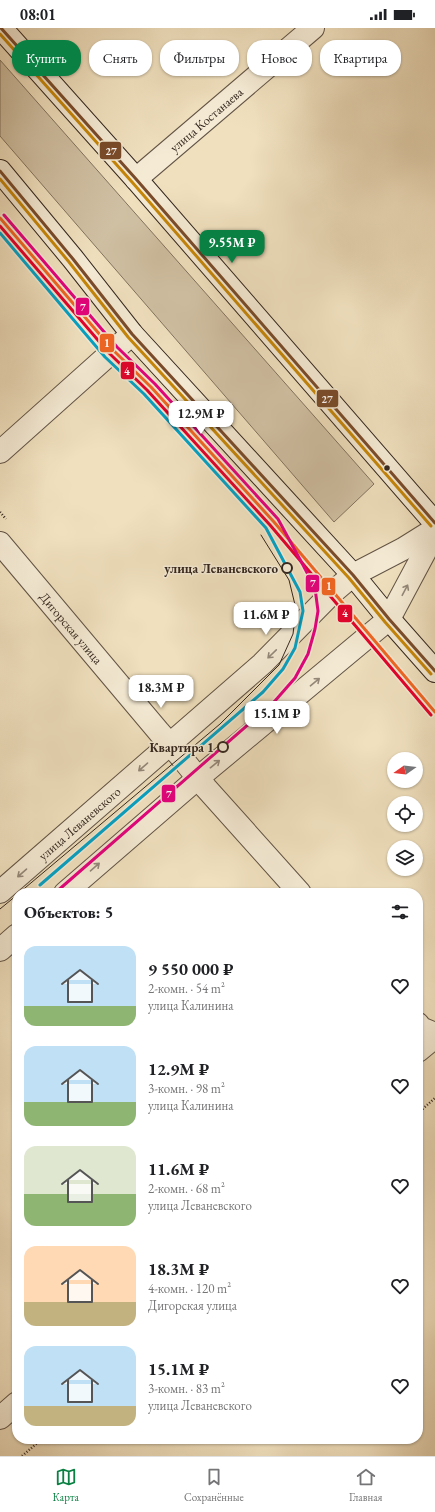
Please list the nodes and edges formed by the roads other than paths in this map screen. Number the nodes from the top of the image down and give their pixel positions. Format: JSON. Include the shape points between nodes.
{"nodes":[{"id":1,"x":1,"y":28,"type":"edge"},
{"id":2,"x":313,"y":28,"type":"edge"},
{"id":3,"x":0,"y":171,"type":"edge"},
{"id":4,"x":136,"y":179,"type":"junction"},
{"id":5,"x":132,"y":334,"type":"junction"},
{"id":6,"x":0,"y":452,"type":"edge"},
{"id":7,"x":435,"y":523,"type":"edge"},
{"id":8,"x":435,"y":529,"type":"edge"},
{"id":9,"x":435,"y":533,"type":"edge"},
{"id":10,"x":0,"y":544,"type":"edge"},
{"id":11,"x":353,"y":575,"type":"junction"},
{"id":12,"x":389,"y":619,"type":"junction"},
{"id":13,"x":435,"y":671,"type":"edge"},
{"id":14,"x":170,"y":744,"type":"junction"},
{"id":15,"x":198,"y":778,"type":"junction"},
{"id":16,"x":71,"y":888,"type":"edge"},
{"id":17,"x":296,"y":888,"type":"edge"},
{"id":18,"x":0,"y":892,"type":"edge"},
{"id":19,"x":12,"y":939,"type":"edge"},
{"id":20,"x":0,"y":950,"type":"edge"},
{"id":21,"x":423,"y":1029,"type":"edge"},
{"id":22,"x":435,"y":1035,"type":"edge"},
{"id":23,"x":423,"y":1046,"type":"edge"},
{"id":24,"x":12,"y":1407,"type":"edge"},
{"id":25,"x":0,"y":1418,"type":"edge"}],
"edges":[{"from":1,"to":4,"type":"street"},
{"from":2,"to":4,"type":"street","name":"улица Костанаева"},
{"from":3,"to":5,"type":"street"},
{"from":4,"to":7,"type":"street"},
{"from":5,"to":6,"type":"street"},
{"from":5,"to":11,"type":"street"},
{"from":8,"to":11,"type":"street","name":"улица Леваневского"},
{"from":12,"to":9,"type":"street","one_way":true},
{"from":10,"to":14,"type":"street","name":"Дигорская улица"},
{"from":11,"to":12,"type":"street"},
{"from":11,"to":14,"type":"street","name":"улица Леваневского","one_way":true,"via":[[313,611],[262,664]]},
{"from":12,"to":13,"type":"street"},
{"from":15,"to":12,"type":"street","one_way":true},
{"from":14,"to":15,"type":"street","name":"Дигорская улица"},
{"from":14,"to":18,"type":"street","name":"улица Леваневского","one_way":true},
{"from":16,"to":15,"type":"street","one_way":true},
{"from":15,"to":17,"type":"street","name":"Дигорская улица"},
{"from":19,"to":20,"type":"street"},
{"from":21,"to":22,"type":"street"},
{"from":22,"to":23,"type":"street"},
{"from":24,"to":25,"type":"street"}]}
